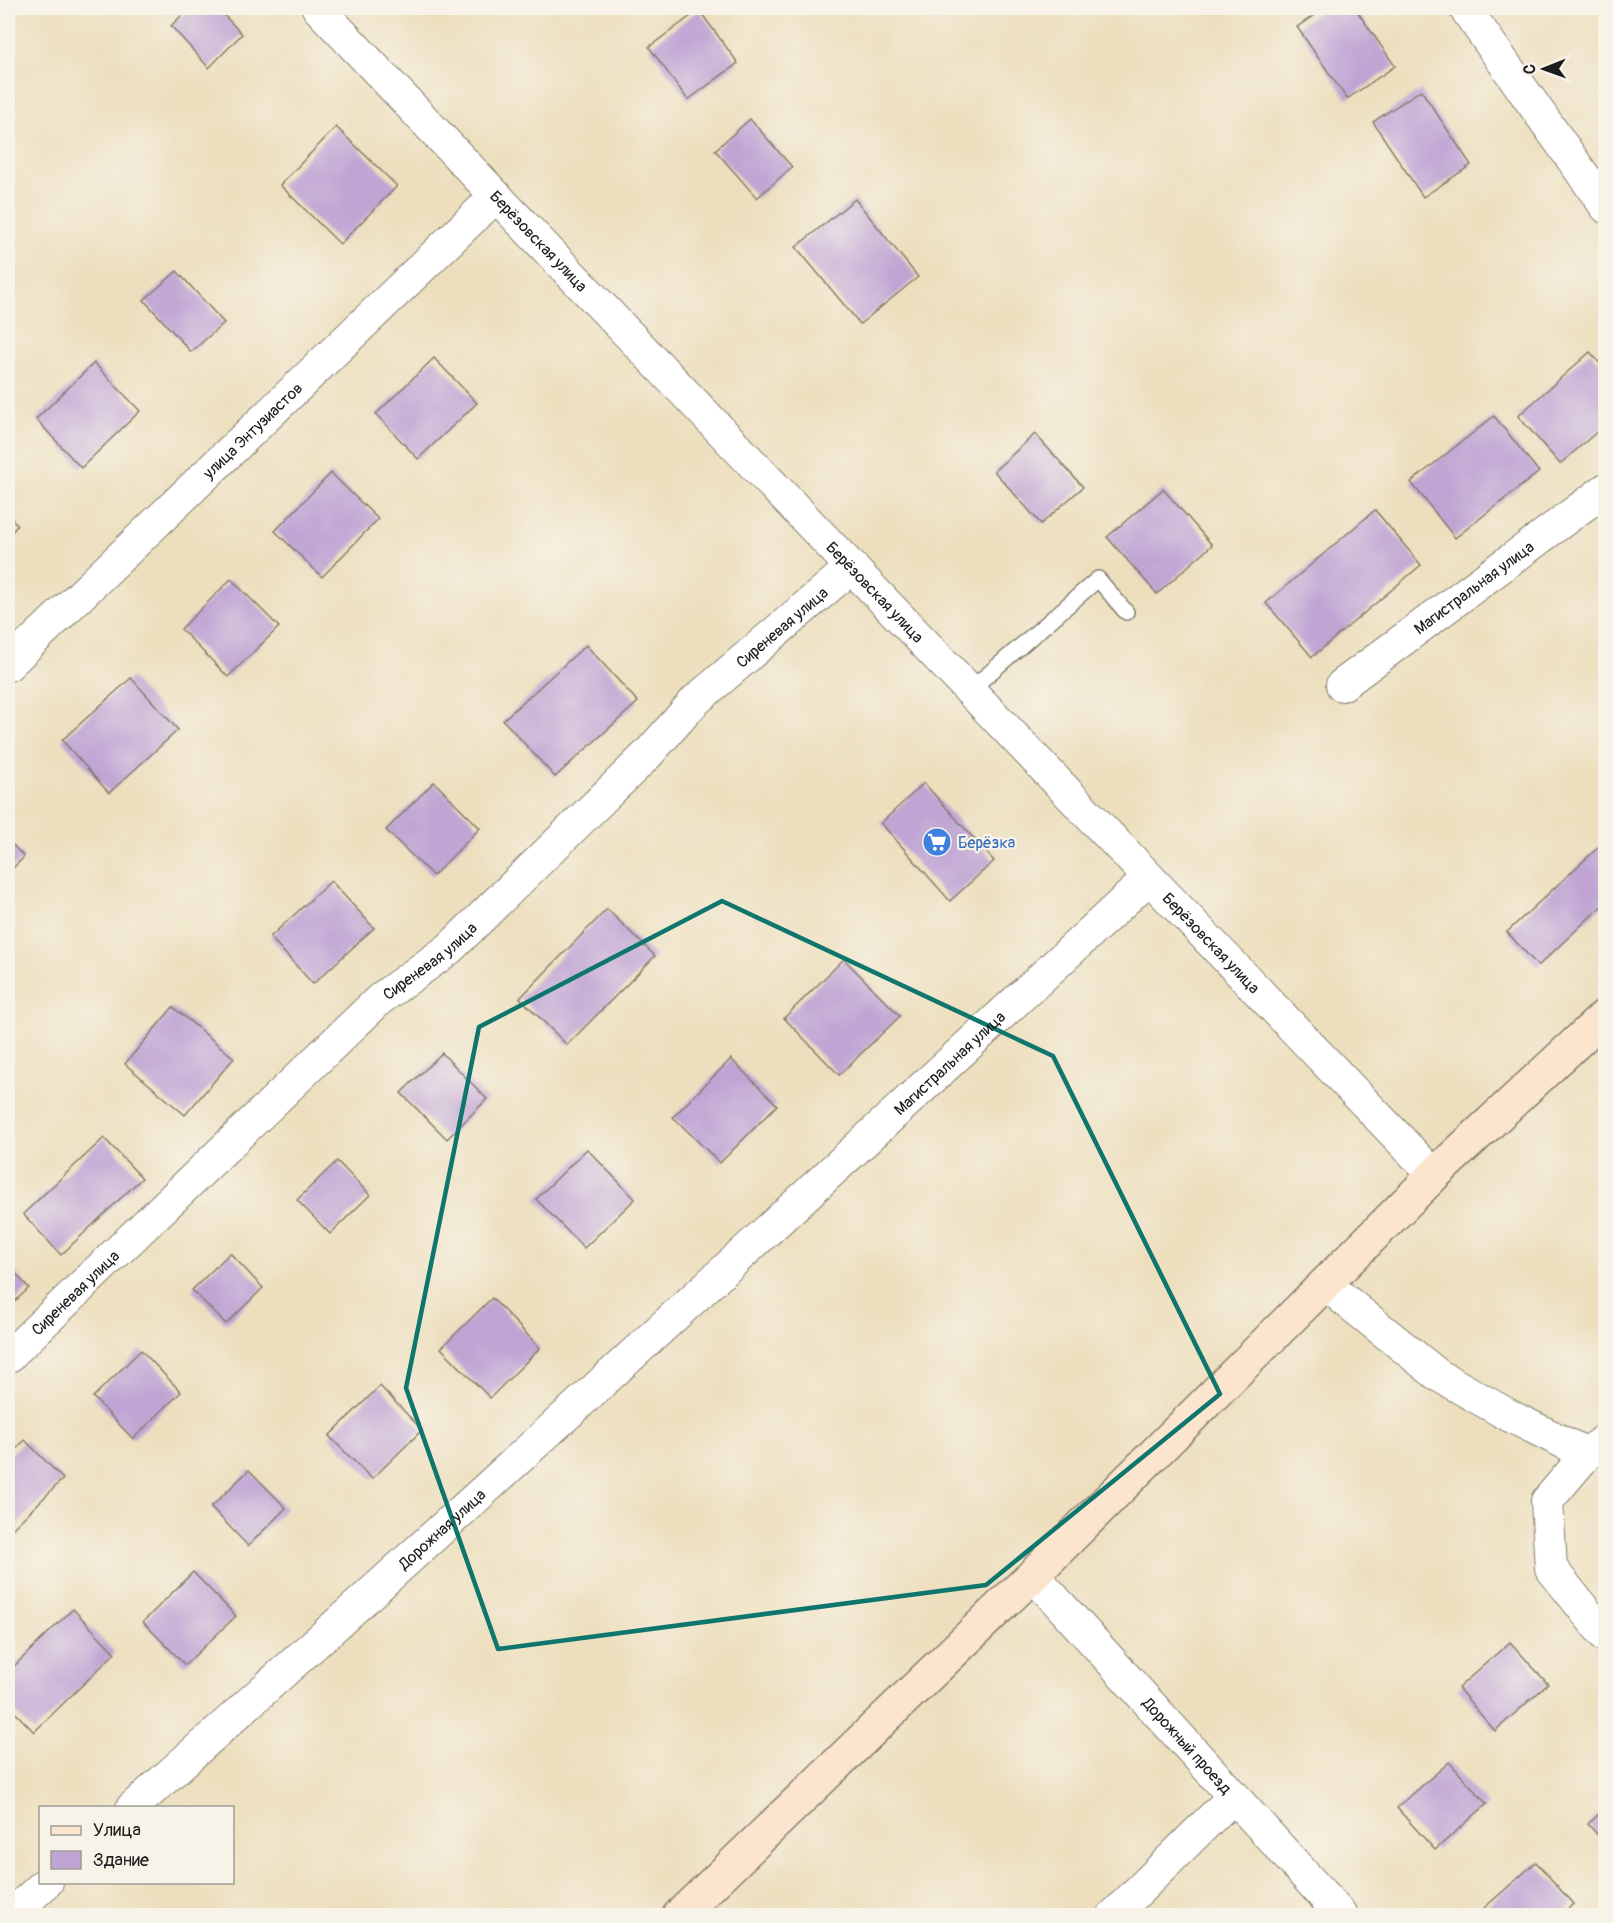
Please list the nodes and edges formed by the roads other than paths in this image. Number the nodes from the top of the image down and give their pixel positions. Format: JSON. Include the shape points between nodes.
{"nodes":[{"id":1,"x":318,"y":8,"type":"edge"},
{"id":2,"x":1465,"y":8,"type":"edge"},
{"id":3,"x":1602,"y":192,"type":"edge"},
{"id":4,"x":496,"y":195,"type":"junction"},
{"id":5,"x":1605,"y":489,"type":"edge"},
{"id":6,"x":852,"y":567,"type":"junction"},
{"id":7,"x":1126,"y":612,"type":"dead end"},
{"id":8,"x":8,"y":665,"type":"edge"},
{"id":9,"x":1342,"y":686,"type":"dead end"},
{"id":10,"x":970,"y":690,"type":"junction"},
{"id":11,"x":1149,"y":878,"type":"junction"},
{"id":12,"x":1605,"y":1015,"type":"edge"},
{"id":13,"x":1434,"y":1175,"type":"junction"},
{"id":14,"x":749,"y":1248,"type":"joint"},
{"id":15,"x":1325,"y":1284,"type":"junction"},
{"id":16,"x":8,"y":1357,"type":"edge"},
{"id":17,"x":1596,"y":1446,"type":"edge"},
{"id":18,"x":1033,"y":1575,"type":"junction"},
{"id":19,"x":1605,"y":1637,"type":"edge"},
{"id":20,"x":1234,"y":1796,"type":"junction"},
{"id":21,"x":134,"y":1806,"type":"edge"},
{"id":22,"x":45,"y":1884,"type":"edge"},
{"id":23,"x":10,"y":1916,"type":"edge"},
{"id":24,"x":679,"y":1916,"type":"edge"},
{"id":25,"x":1113,"y":1916,"type":"edge"},
{"id":26,"x":1342,"y":1916,"type":"edge"}],
"edges":[{"from":1,"to":4,"type":"street","name":"Берёзовская улица"},
{"from":2,"to":3,"type":"street"},
{"from":4,"to":6,"type":"street","name":"Берёзовская улица"},
{"from":4,"to":8,"type":"street","name":"улица Энтузиастов"},
{"from":5,"to":9,"type":"street","name":"Магистральная улица"},
{"from":6,"to":10,"type":"street","name":"Берёзовская улица"},
{"from":6,"to":16,"type":"street","name":"Сиреневая улица","via":[[695,701],[648,754],[449,949],[380,999]]},
{"from":7,"to":10,"type":"lane","via":[[1098,579]]},
{"from":10,"to":11,"type":"street","name":"Берёзовская улица"},
{"from":11,"to":13,"type":"street","name":"Берёзовская улица"},
{"from":11,"to":14,"type":"street","name":"Магистральная улица"},
{"from":12,"to":13,"type":"main road"},
{"from":13,"to":15,"type":"main road"},
{"from":14,"to":21,"type":"street","name":"Дорожная улица"},
{"from":15,"to":17,"type":"street","via":[[1438,1375],[1510,1416]]},
{"from":15,"to":18,"type":"main road"},
{"from":17,"to":19,"type":"street","via":[[1547,1501],[1551,1568]]},
{"from":18,"to":20,"type":"street","name":"Дорожный проезд"},
{"from":18,"to":24,"type":"main road"},
{"from":20,"to":25,"type":"street"},
{"from":20,"to":26,"type":"street","name":"Дорожный проезд"},
{"from":22,"to":23,"type":"street"}]}
